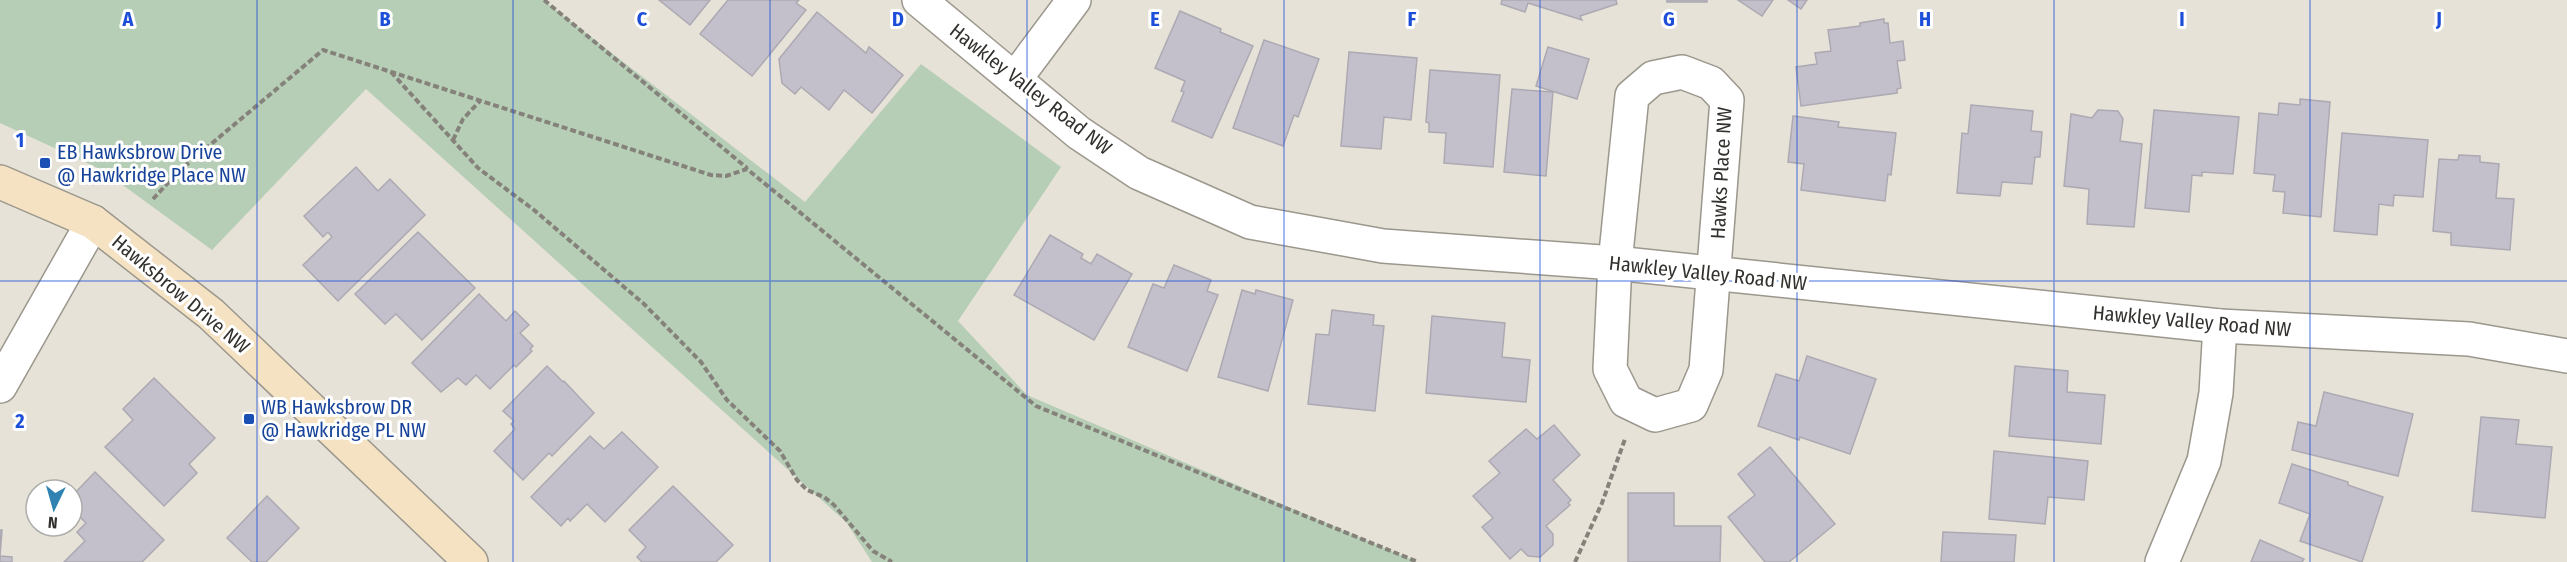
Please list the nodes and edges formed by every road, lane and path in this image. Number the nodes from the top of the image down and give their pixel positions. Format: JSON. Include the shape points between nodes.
{"nodes":[{"id":1,"x":544,"y":0,"type":"edge"},
{"id":2,"x":919,"y":0,"type":"edge"},
{"id":3,"x":1074,"y":0,"type":"edge"},
{"id":4,"x":390,"y":71,"type":"junction"},
{"id":5,"x":1015,"y":79,"type":"junction"},
{"id":6,"x":480,"y":101,"type":"junction"},
{"id":7,"x":453,"y":140,"type":"junction"},
{"id":8,"x":747,"y":169,"type":"junction"},
{"id":9,"x":0,"y":182,"type":"edge"},
{"id":10,"x":153,"y":199,"type":"dead end"},
{"id":11,"x":93,"y":222,"type":"junction"},
{"id":12,"x":1615,"y":263,"type":"junction"},
{"id":13,"x":1715,"y":273,"type":"junction"},
{"id":14,"x":2220,"y":326,"type":"junction"},
{"id":15,"x":2567,"y":356,"type":"edge"},
{"id":16,"x":0,"y":386,"type":"edge"},
{"id":17,"x":1627,"y":433,"type":"dead end"},
{"id":18,"x":471,"y":562,"type":"edge"},
{"id":19,"x":892,"y":562,"type":"edge"},
{"id":20,"x":1418,"y":562,"type":"edge"},
{"id":21,"x":1575,"y":562,"type":"edge"},
{"id":22,"x":2162,"y":562,"type":"edge"}],
"edges":[{"from":1,"to":8,"type":"path"},
{"from":2,"to":5,"type":"street","name":"Hawkley Valley Road NW"},
{"from":3,"to":5,"type":"street"},
{"from":4,"to":6,"type":"path"},
{"from":4,"to":7,"type":"path"},
{"from":4,"to":10,"type":"path","via":[[323,50],[179,171]]},
{"from":5,"to":12,"type":"street","name":"Hawkley Valley Road NW","via":[[1079,133],[1139,173],[1250,222],[1383,246]]},
{"from":6,"to":7,"type":"path","via":[[463,119]]},
{"from":6,"to":8,"type":"path","via":[[711,175],[726,176]]},
{"from":7,"to":19,"type":"path","via":[[478,168],[645,304],[701,362],[728,400],[780,451],[797,480],[834,505],[873,551]]},
{"from":8,"to":20,"type":"path","via":[[1036,406]]},
{"from":9,"to":11,"type":"street","name":"Hawksbrow Drive NW"},
{"from":11,"to":16,"type":"street"},
{"from":11,"to":18,"type":"street","name":"Hawksbrow Drive NW","via":[[211,314]]},
{"from":12,"to":13,"type":"street","name":"Hawkley Valley Road NW"},
{"from":12,"to":13,"type":"street","name":"Hawks Place NW","via":[[1610,369],[1626,400],[1655,415],[1691,405],[1706,370]]},
{"from":12,"to":13,"type":"street","name":"Hawks Place NW","via":[[1632,96],[1653,78],[1682,72],[1712,83],[1727,100]]},
{"from":13,"to":14,"type":"street","name":"Hawkley Valley Road NW"},
{"from":14,"to":15,"type":"street","name":"Hawkley Valley Road NW","via":[[2469,339]]},
{"from":14,"to":22,"type":"street","via":[[2216,393],[2204,461]]},
{"from":17,"to":21,"type":"path"}]}
